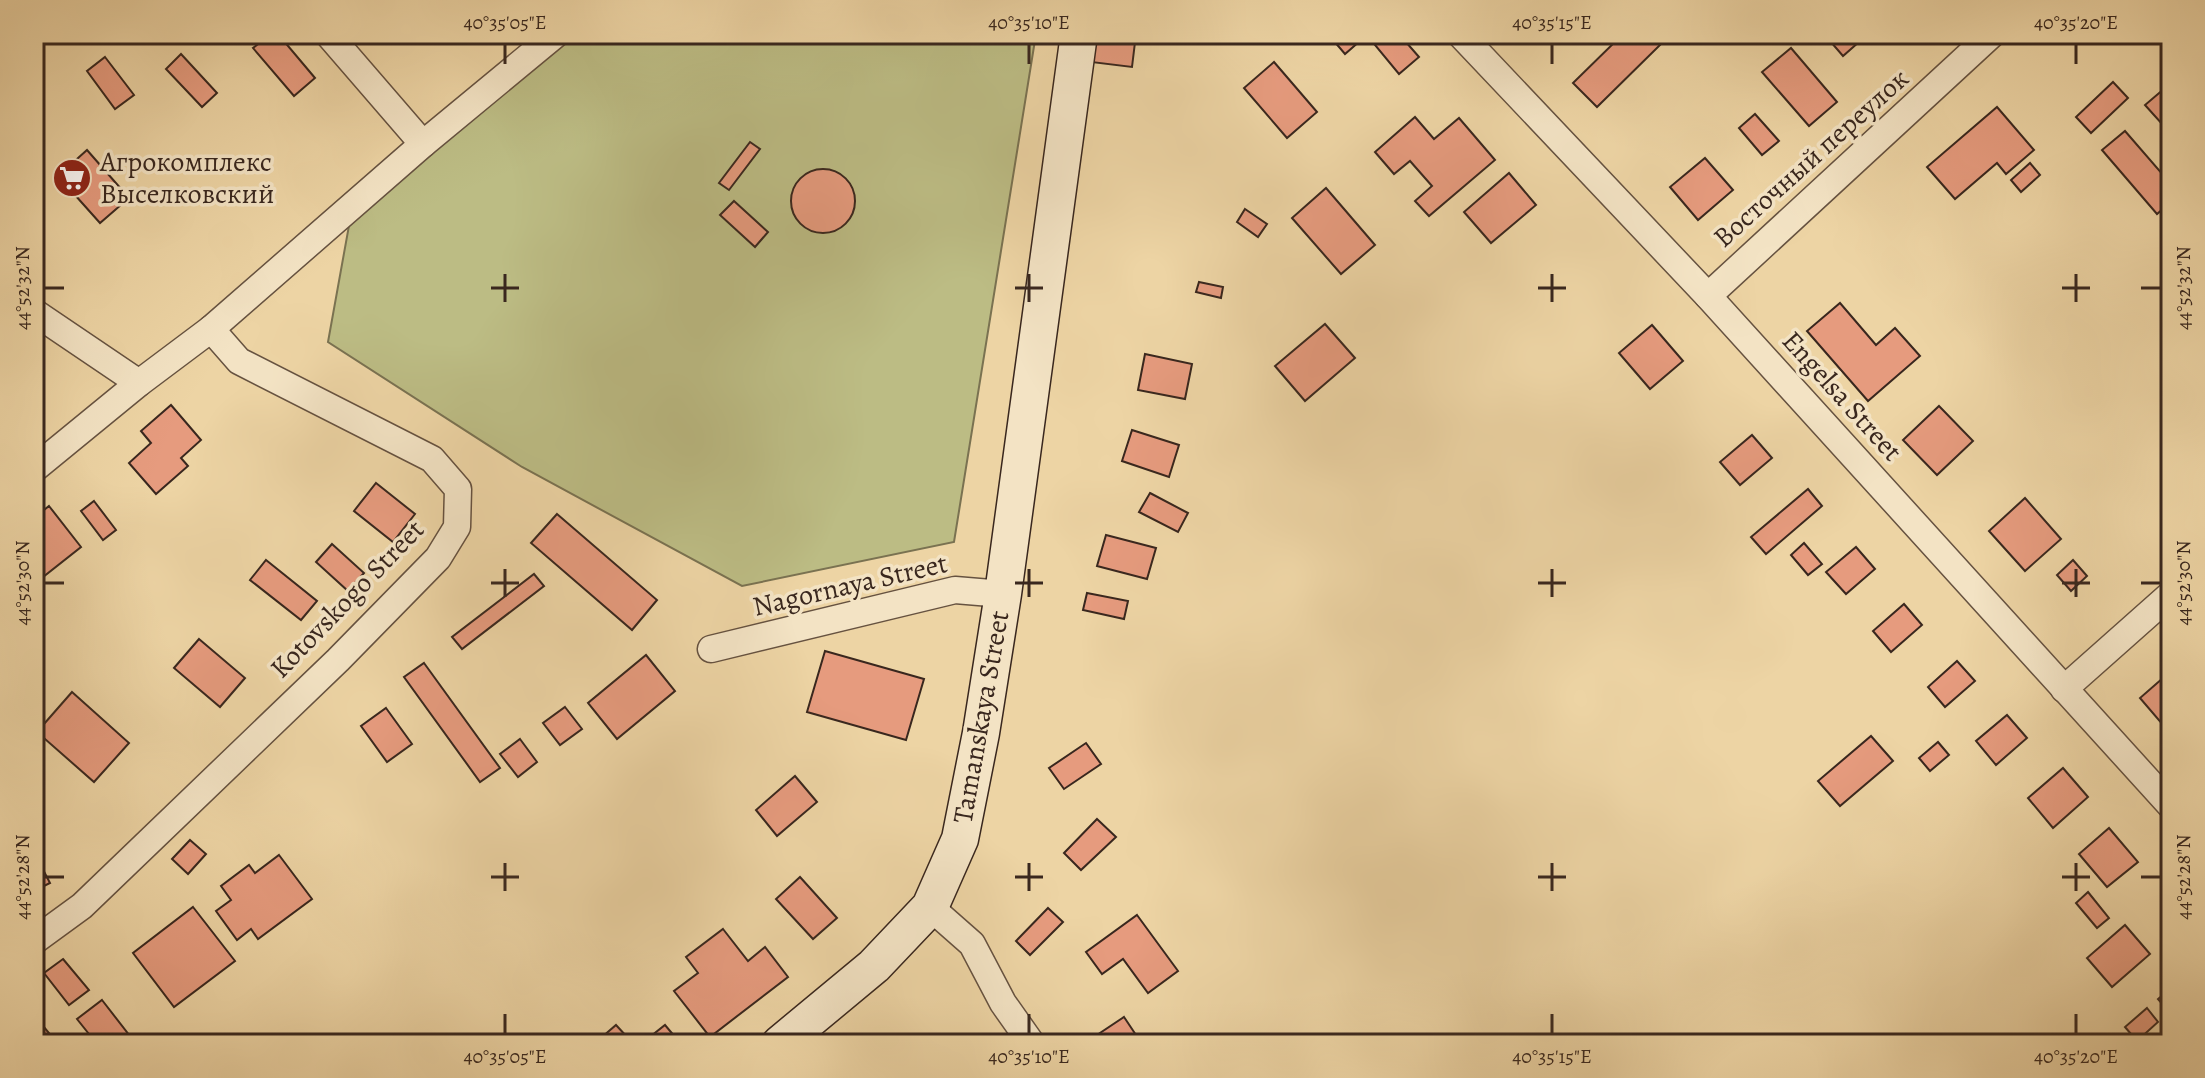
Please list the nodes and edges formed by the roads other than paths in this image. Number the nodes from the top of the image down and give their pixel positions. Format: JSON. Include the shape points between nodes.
{"nodes":[{"id":1,"x":328,"y":34,"type":"edge"},
{"id":2,"x":556,"y":34,"type":"edge"},
{"id":3,"x":1079,"y":34,"type":"edge"},
{"id":4,"x":1460,"y":34,"type":"edge"},
{"id":5,"x":1992,"y":34,"type":"edge"},
{"id":6,"x":423,"y":144,"type":"junction"},
{"id":7,"x":1708,"y":296,"type":"junction"},
{"id":8,"x":34,"y":312,"type":"edge"},
{"id":9,"x":211,"y":329,"type":"junction"},
{"id":10,"x":139,"y":383,"type":"junction"},
{"id":11,"x":34,"y":469,"type":"edge"},
{"id":12,"x":1003,"y":594,"type":"junction"},
{"id":13,"x":2171,"y":594,"type":"edge"},
{"id":14,"x":711,"y":649,"type":"dead end"},
{"id":15,"x":2064,"y":689,"type":"junction"},
{"id":16,"x":2171,"y":806,"type":"edge"},
{"id":17,"x":930,"y":907,"type":"junction"},
{"id":18,"x":34,"y":941,"type":"edge"},
{"id":19,"x":780,"y":1044,"type":"edge"},
{"id":20,"x":1032,"y":1044,"type":"edge"}],
"edges":[{"from":1,"to":6,"type":"street"},
{"from":2,"to":6,"type":"street"},
{"from":3,"to":12,"type":"street","name":"Tamanskaya Street"},
{"from":4,"to":7,"type":"street","name":"Engelsa Street"},
{"from":5,"to":7,"type":"street","name":"Восточный переулок"},
{"from":6,"to":9,"type":"street"},
{"from":7,"to":15,"type":"street","name":"Engelsa Street"},
{"from":8,"to":10,"type":"street"},
{"from":9,"to":10,"type":"street"},
{"from":9,"to":18,"type":"street","name":"Kotovskogo Street","via":[[239,361],[432,459],[458,489],[457,527],[438,558],[338,660],[82,906]]},
{"from":10,"to":11,"type":"street"},
{"from":12,"to":14,"type":"street","name":"Nagornaya Street","via":[[955,590]]},
{"from":12,"to":17,"type":"street","name":"Tamanskaya Street","via":[[960,839]]},
{"from":13,"to":15,"type":"street"},
{"from":15,"to":16,"type":"street","name":"Engelsa Street"},
{"from":17,"to":19,"type":"street","name":"Tamanskaya Street","via":[[874,966]]},
{"from":17,"to":20,"type":"street","via":[[972,944]]}]}
